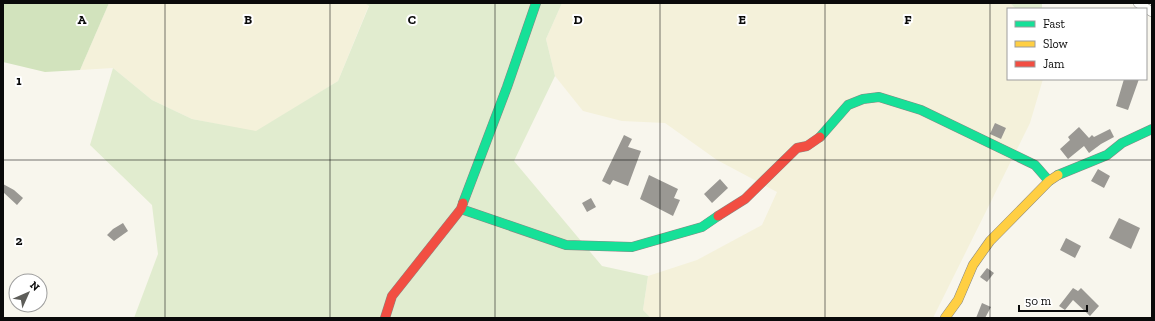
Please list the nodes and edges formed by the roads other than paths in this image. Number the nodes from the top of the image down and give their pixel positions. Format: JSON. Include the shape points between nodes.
{"nodes":[{"id":1,"x":536,"y":3,"type":"edge"},
{"id":2,"x":1152,"y":129,"type":"edge"},
{"id":3,"x":1049,"y":181,"type":"junction"},
{"id":4,"x":461,"y":209,"type":"junction"},
{"id":5,"x":385,"y":318,"type":"edge"},
{"id":6,"x":945,"y":318,"type":"edge"}],
"edges":[{"from":1,"to":4,"type":"street"},
{"from":2,"to":3,"type":"street","via":[[1122,142],[1107,155],[1063,172]]},
{"from":3,"to":4,"type":"street","via":[[1035,165],[921,110],[879,97],[848,105],[817,140],[798,148],[745,198],[702,227],[632,247],[566,245]]},
{"from":3,"to":6,"type":"street","via":[[990,241],[973,265],[958,300]]},
{"from":4,"to":5,"type":"street","via":[[392,296]]}]}
